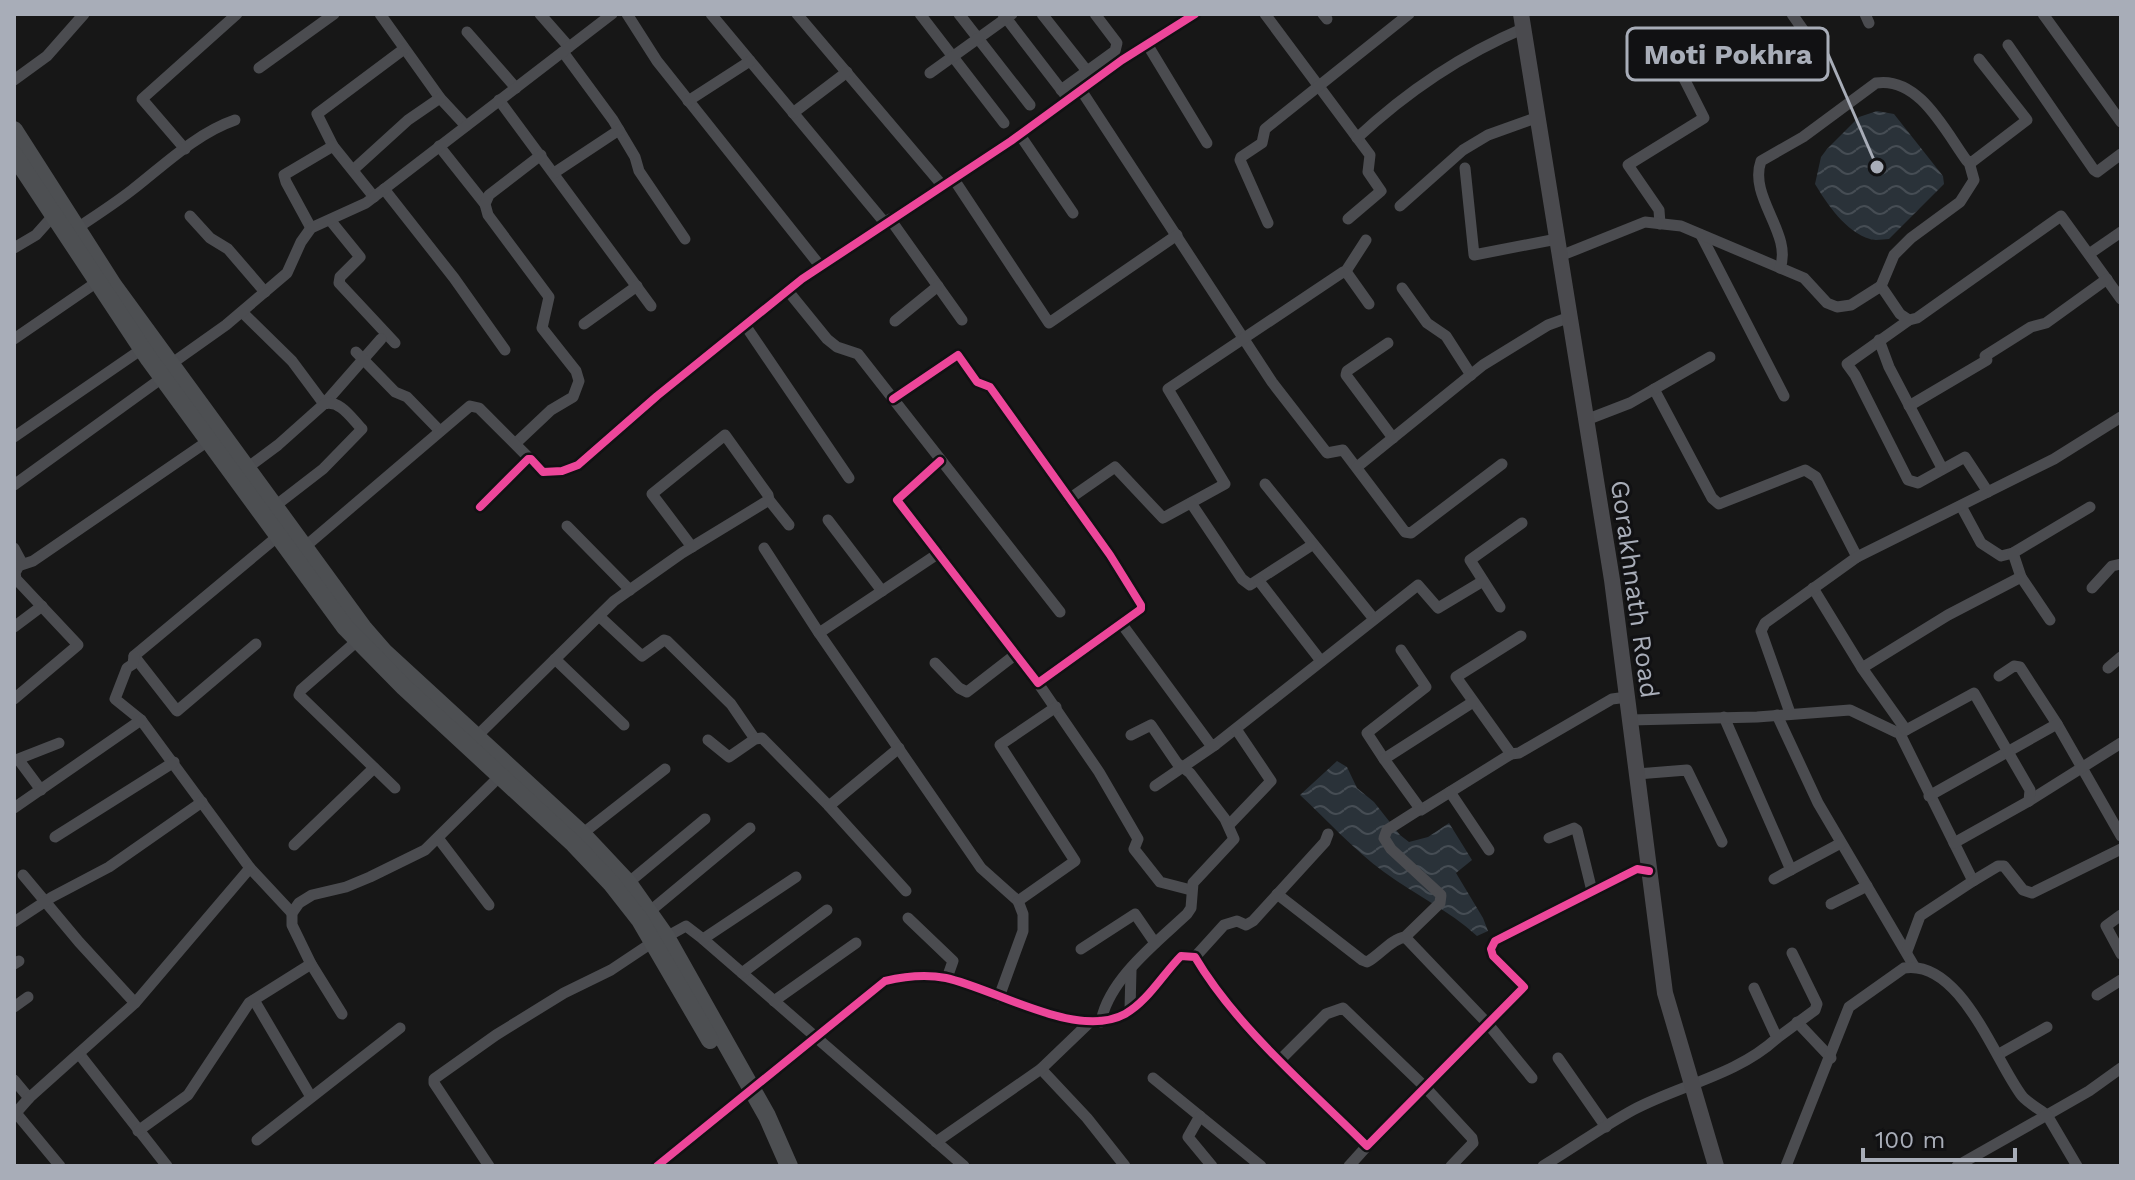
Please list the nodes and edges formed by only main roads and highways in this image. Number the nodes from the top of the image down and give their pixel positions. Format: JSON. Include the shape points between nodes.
{"nodes":[{"id":1,"x":1523,"y":21,"type":"edge"},
{"id":2,"x":14,"y":130,"type":"edge"},
{"id":3,"x":14,"y":155,"type":"edge"},
{"id":4,"x":167,"y":371,"type":"junction"},
{"id":5,"x":284,"y":532,"type":"junction"},
{"id":6,"x":298,"y":552,"type":"junction"},
{"id":7,"x":659,"y":939,"type":"junction"},
{"id":8,"x":746,"y":1092,"type":"junction"},
{"id":9,"x":776,"y":1166,"type":"edge"},
{"id":10,"x":789,"y":1166,"type":"edge"},
{"id":11,"x":1716,"y":1166,"type":"edge"}],
"edges":[{"from":1,"to":11,"type":"main road","name":"Gorakhnath Road","via":[[1612,580],[1665,993]]},
{"from":2,"to":4,"type":"main road"},
{"from":3,"to":4,"type":"main road","via":[[142,349]]},
{"from":4,"to":5,"type":"main road","via":[[208,441]]},
{"from":4,"to":5,"type":"main road","via":[[275,506]]},
{"from":5,"to":6,"type":"main road"},
{"from":6,"to":7,"type":"main road","via":[[319,594],[357,641],[574,844]]},
{"from":6,"to":7,"type":"main road","via":[[384,652],[628,883],[649,912]]},
{"from":7,"to":8,"type":"main road"},
{"from":8,"to":9,"type":"main road"},
{"from":8,"to":10,"type":"main road","via":[[767,1116]]}]}
